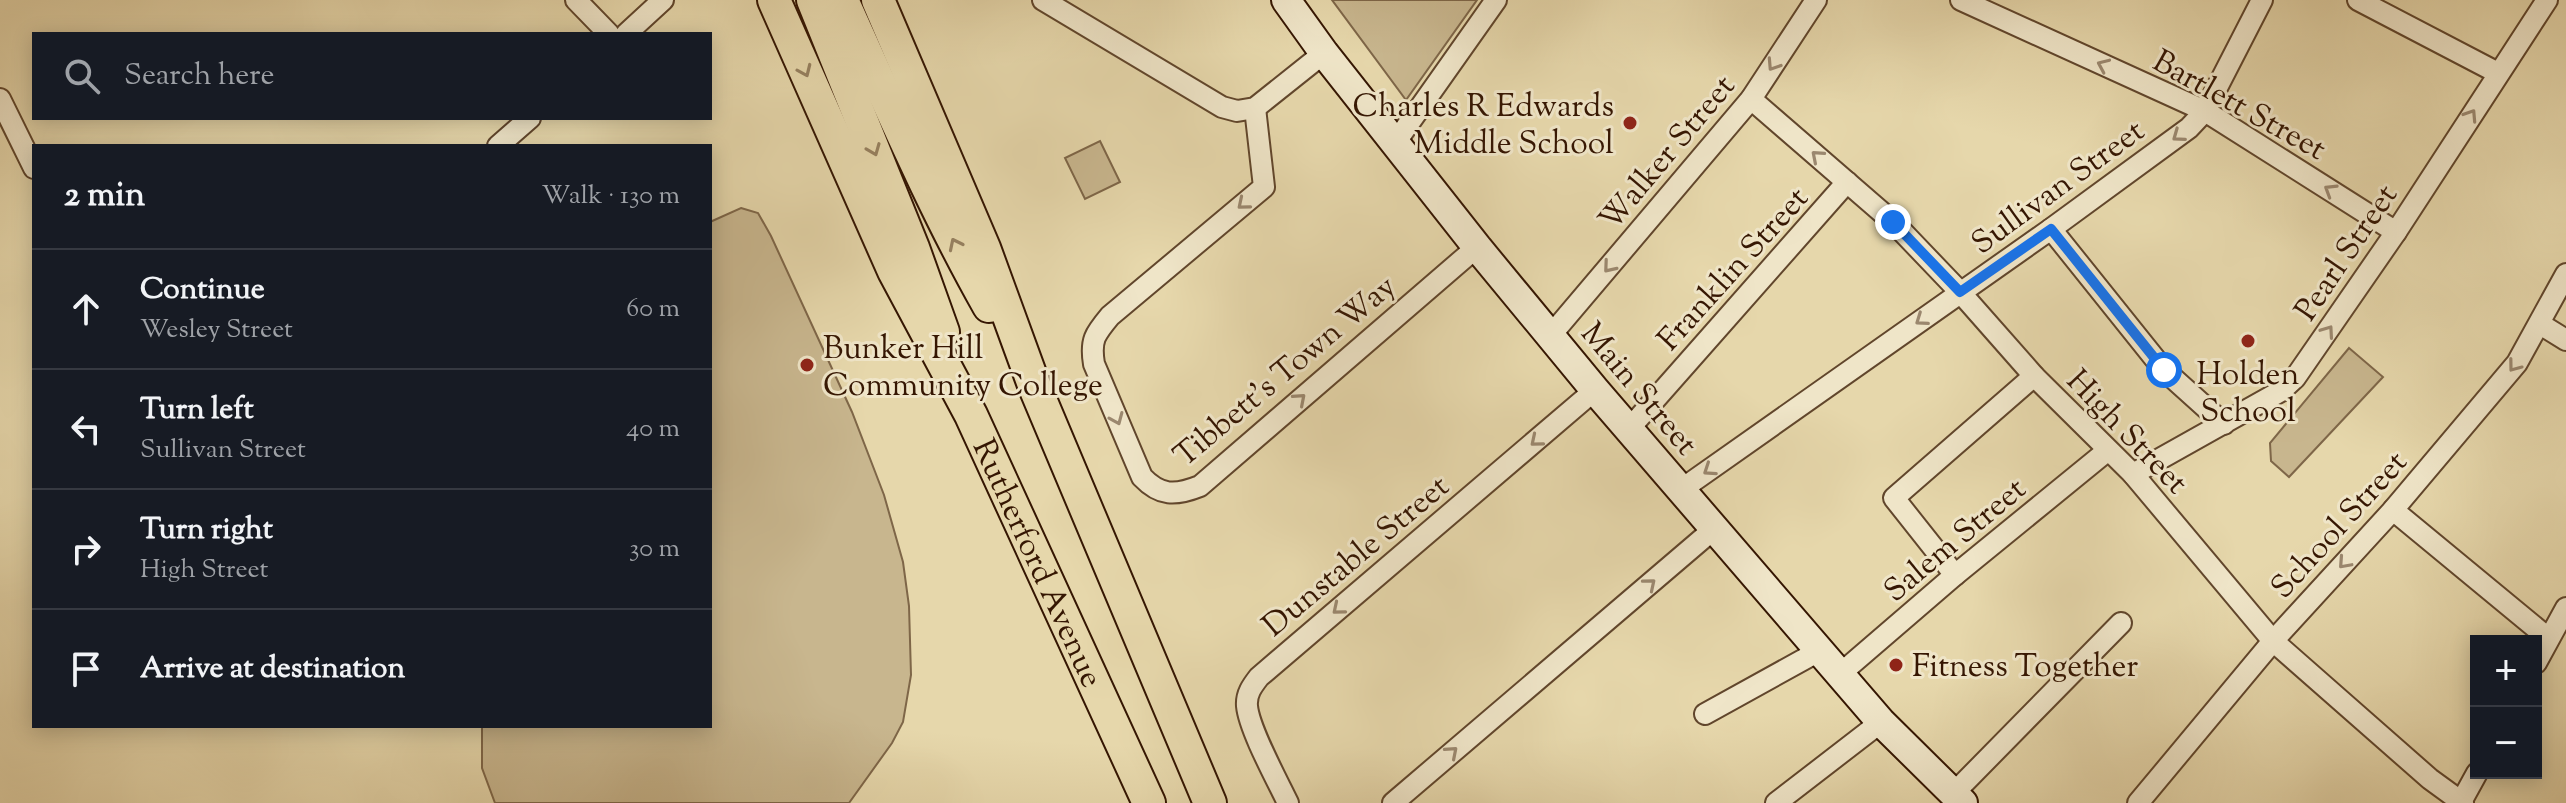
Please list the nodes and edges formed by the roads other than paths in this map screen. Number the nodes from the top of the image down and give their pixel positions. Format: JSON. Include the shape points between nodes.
{"nodes":[{"id":1,"x":576,"y":0,"type":"edge"},
{"id":2,"x":663,"y":0,"type":"edge"},
{"id":3,"x":774,"y":0,"type":"edge"},
{"id":4,"x":813,"y":0,"type":"edge"},
{"id":5,"x":842,"y":0,"type":"edge"},
{"id":6,"x":878,"y":0,"type":"edge"},
{"id":7,"x":1043,"y":0,"type":"edge"},
{"id":8,"x":1286,"y":0,"type":"edge"},
{"id":9,"x":1496,"y":0,"type":"edge"},
{"id":10,"x":1816,"y":0,"type":"edge"},
{"id":11,"x":1961,"y":0,"type":"edge"},
{"id":12,"x":2262,"y":0,"type":"edge"},
{"id":13,"x":2358,"y":0,"type":"edge"},
{"id":14,"x":2547,"y":0,"type":"edge"},
{"id":15,"x":607,"y":32,"type":"edge"},
{"id":16,"x":628,"y":32,"type":"edge"},
{"id":17,"x":1324,"y":53,"type":"junction"},
{"id":18,"x":2498,"y":73,"type":"junction"},
{"id":19,"x":0,"y":99,"type":"edge"},
{"id":20,"x":1751,"y":99,"type":"junction"},
{"id":21,"x":1255,"y":108,"type":"junction"},
{"id":22,"x":2205,"y":111,"type":"junction"},
{"id":23,"x":528,"y":120,"type":"edge"},
{"id":24,"x":1395,"y":143,"type":"junction"},
{"id":25,"x":500,"y":144,"type":"edge"},
{"id":26,"x":32,"y":164,"type":"edge"},
{"id":27,"x":1847,"y":182,"type":"junction"},
{"id":28,"x":2051,"y":229,"type":"junction"},
{"id":29,"x":2396,"y":232,"type":"junction"},
{"id":30,"x":1477,"y":247,"type":"junction"},
{"id":31,"x":2566,"y":274,"type":"edge"},
{"id":32,"x":1960,"y":292,"type":"junction"},
{"id":33,"x":2540,"y":324,"type":"junction"},
{"id":34,"x":1551,"y":335,"type":"junction"},
{"id":35,"x":2566,"y":340,"type":"edge"},
{"id":36,"x":2034,"y":376,"type":"junction"},
{"id":37,"x":1034,"y":385,"type":"junction"},
{"id":38,"x":1595,"y":390,"type":"junction"},
{"id":39,"x":971,"y":415,"type":"junction"},
{"id":40,"x":2224,"y":424,"type":"junction"},
{"id":41,"x":1629,"y":429,"type":"junction"},
{"id":42,"x":2107,"y":451,"type":"junction"},
{"id":43,"x":2133,"y":474,"type":"junction"},
{"id":44,"x":1682,"y":489,"type":"junction"},
{"id":45,"x":2393,"y":510,"type":"junction"},
{"id":46,"x":1715,"y":528,"type":"junction"},
{"id":47,"x":1955,"y":575,"type":"junction"},
{"id":48,"x":2566,"y":608,"type":"edge"},
{"id":49,"x":2121,"y":623,"type":"dead end"},
{"id":50,"x":2548,"y":638,"type":"junction"},
{"id":51,"x":2273,"y":641,"type":"junction"},
{"id":52,"x":2542,"y":650,"type":"edge"},
{"id":53,"x":1819,"y":651,"type":"junction"},
{"id":54,"x":1840,"y":674,"type":"junction"},
{"id":55,"x":1166,"y":695,"type":"junction"},
{"id":56,"x":1705,"y":714,"type":"dead end"},
{"id":57,"x":1881,"y":722,"type":"junction"},
{"id":58,"x":2474,"y":779,"type":"edge"},
{"id":59,"x":1958,"y":798,"type":"edge"},
{"id":60,"x":2462,"y":802,"type":"edge"},
{"id":61,"x":1146,"y":803,"type":"edge"},
{"id":62,"x":1210,"y":803,"type":"edge"},
{"id":63,"x":1227,"y":803,"type":"edge"},
{"id":64,"x":1288,"y":803,"type":"edge"},
{"id":65,"x":1393,"y":803,"type":"edge"},
{"id":66,"x":1776,"y":803,"type":"edge"},
{"id":67,"x":2138,"y":803,"type":"edge"}],
"edges":[{"from":1,"to":15,"type":"street"},
{"from":2,"to":16,"type":"street"},
{"from":3,"to":39,"type":"main road","name":"Rutherford Avenue","one_way":true,"via":[[894,271]]},
{"from":4,"to":39,"type":"main road","one_way":true,"via":[[917,259]]},
{"from":37,"to":5,"type":"main road","one_way":true,"via":[[965,264]]},
{"from":6,"to":37,"type":"main road","name":"Rutherford Avenue","via":[[984,248]]},
{"from":7,"to":21,"type":"street","via":[[1222,107]]},
{"from":8,"to":17,"type":"main road","name":"Main Street"},
{"from":9,"to":24,"type":"street"},
{"from":10,"to":20,"type":"street","name":"Walker Street","one_way":true},
{"from":22,"to":11,"type":"street","name":"Bartlett Street","one_way":true},
{"from":12,"to":22,"type":"street","name":"Sullivan Street"},
{"from":13,"to":18,"type":"street"},
{"from":14,"to":18,"type":"street","name":"Pearl Street"},
{"from":17,"to":21,"type":"street"},
{"from":17,"to":24,"type":"main road","name":"Main Street"},
{"from":29,"to":18,"type":"street","name":"Pearl Street","one_way":true},
{"from":19,"to":26,"type":"street"},
{"from":27,"to":20,"type":"street","name":"High Street","one_way":true},
{"from":20,"to":34,"type":"street","name":"Walker Street","one_way":true},
{"from":21,"to":30,"type":"street","name":"Tibbett's Town Way","one_way":true,"via":[[1264,187],[1110,316],[1095,335],[1094,364],[1142,477],[1153,489],[1178,493],[1200,486]]},
{"from":22,"to":28,"type":"street","name":"Sullivan Street","one_way":true},
{"from":29,"to":22,"type":"street","name":"Bartlett Street","one_way":true},
{"from":23,"to":25,"type":"street"},
{"from":24,"to":30,"type":"main road","name":"Main Street"},
{"from":27,"to":32,"type":"street","name":"High Street"},
{"from":27,"to":41,"type":"street","name":"Franklin Street"},
{"from":28,"to":32,"type":"street","name":"Sullivan Street"},
{"from":28,"to":40,"type":"street","via":[[2164,370]]},
{"from":40,"to":29,"type":"street","name":"Pearl Street","one_way":true,"via":[[2295,378]]},
{"from":30,"to":34,"type":"main road","name":"Main Street"},
{"from":31,"to":33,"type":"street","name":"School Street"},
{"from":32,"to":36,"type":"street","name":"High Street"},
{"from":32,"to":44,"type":"street","name":"Sullivan Street","one_way":true},
{"from":33,"to":35,"type":"street"},
{"from":33,"to":45,"type":"street","name":"School Street","one_way":true,"via":[[2517,363]]},
{"from":34,"to":38,"type":"main road","name":"Main Street"},
{"from":36,"to":42,"type":"street","name":"High Street"},
{"from":36,"to":47,"type":"street","via":[[1894,498]]},
{"from":37,"to":55,"type":"main road","name":"Rutherford Avenue"},
{"from":38,"to":41,"type":"main road","name":"Main Street"},
{"from":38,"to":64,"type":"street","name":"Dunstable Street","one_way":true,"via":[[1259,677],[1249,691],[1250,720]]},
{"from":39,"to":61,"type":"main road","name":"Rutherford Avenue"},
{"from":40,"to":43,"type":"street","name":"Pearl Street"},
{"from":41,"to":44,"type":"main road","name":"Main Street"},
{"from":42,"to":43,"type":"street","name":"High Street"},
{"from":42,"to":47,"type":"street","name":"Salem Street"},
{"from":43,"to":51,"type":"street","name":"High Street"},
{"from":44,"to":46,"type":"main road","name":"Main Street"},
{"from":45,"to":50,"type":"street"},
{"from":45,"to":51,"type":"street","name":"School Street","one_way":true},
{"from":46,"to":53,"type":"main road","name":"Main Street"},
{"from":65,"to":46,"type":"street","one_way":true},
{"from":47,"to":54,"type":"street","name":"Salem Street"},
{"from":48,"to":50,"type":"street"},
{"from":49,"to":59,"type":"street"},
{"from":50,"to":52,"type":"street"},
{"from":51,"to":60,"type":"street","name":"High Street"},
{"from":51,"to":67,"type":"street","name":"School Street"},
{"from":53,"to":54,"type":"main road","name":"Main Street"},
{"from":53,"to":56,"type":"street"},
{"from":54,"to":57,"type":"main road","name":"Main Street"},
{"from":55,"to":62,"type":"main road"},
{"from":55,"to":63,"type":"main road"},
{"from":57,"to":59,"type":"main road","name":"Main Street"},
{"from":57,"to":66,"type":"street"},
{"from":58,"to":60,"type":"street"}]}
